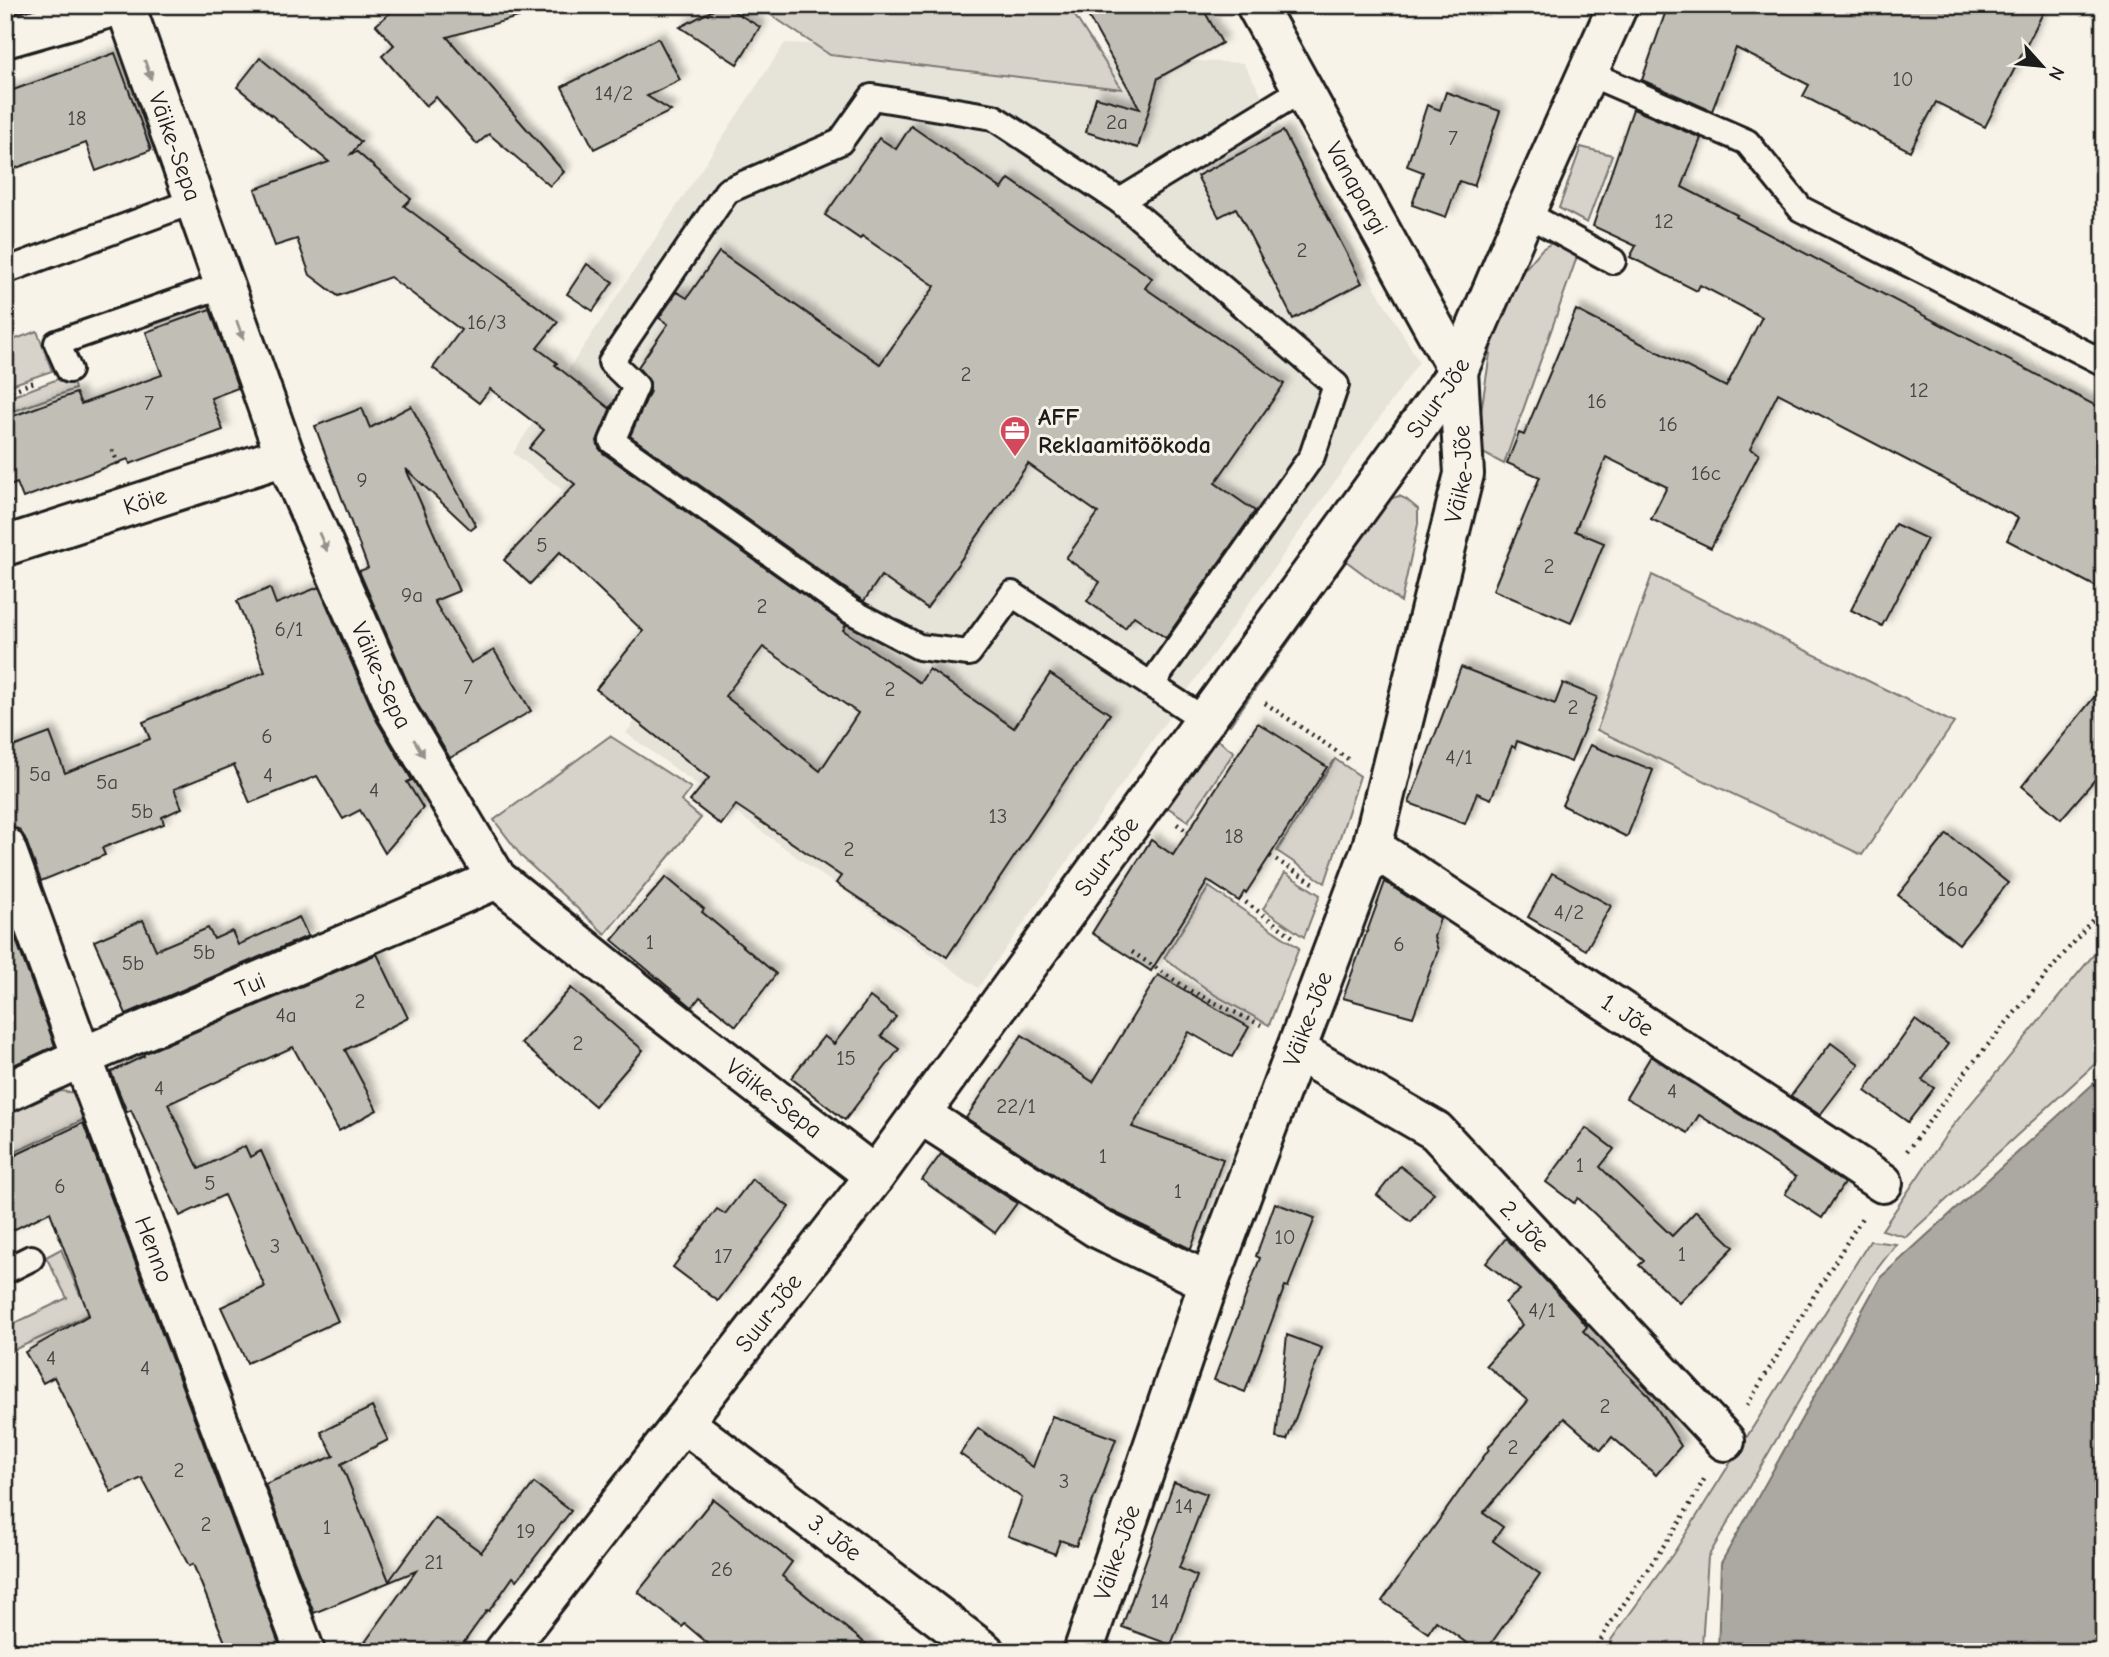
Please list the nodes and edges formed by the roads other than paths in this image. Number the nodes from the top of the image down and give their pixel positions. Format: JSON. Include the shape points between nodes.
{"nodes":[{"id":1,"x":123,"y":5,"type":"edge"},
{"id":2,"x":1256,"y":5,"type":"edge"},
{"id":3,"x":1618,"y":5,"type":"edge"},
{"id":4,"x":48,"y":15,"type":"edge"},
{"id":5,"x":5,"y":38,"type":"edge"},
{"id":6,"x":1588,"y":73,"type":"junction"},
{"id":7,"x":1303,"y":89,"type":"junction"},
{"id":8,"x":194,"y":201,"type":"junction"},
{"id":9,"x":1120,"y":201,"type":"junction"},
{"id":10,"x":1525,"y":212,"type":"junction"},
{"id":11,"x":1613,"y":261,"type":"dead end"},
{"id":12,"x":5,"y":271,"type":"edge"},
{"id":13,"x":224,"y":285,"type":"junction"},
{"id":14,"x":2104,"y":363,"type":"edge"},
{"id":15,"x":69,"y":370,"type":"dead end"},
{"id":16,"x":1458,"y":371,"type":"junction"},
{"id":17,"x":285,"y":456,"type":"junction"},
{"id":18,"x":5,"y":546,"type":"edge"},
{"id":19,"x":1151,"y":685,"type":"junction"},
{"id":20,"x":1205,"y":720,"type":"junction"},
{"id":21,"x":5,"y":846,"type":"edge"},
{"id":22,"x":1372,"y":847,"type":"junction"},
{"id":23,"x":498,"y":879,"type":"junction"},
{"id":24,"x":1296,"y":1050,"type":"junction"},
{"id":25,"x":82,"y":1057,"type":"junction"},
{"id":26,"x":5,"y":1093,"type":"edge"},
{"id":27,"x":920,"y":1114,"type":"junction"},
{"id":28,"x":875,"y":1176,"type":"junction"},
{"id":29,"x":1883,"y":1183,"type":"road end"},
{"id":30,"x":31,"y":1258,"type":"dead end"},
{"id":31,"x":5,"y":1271,"type":"edge"},
{"id":32,"x":1209,"y":1282,"type":"junction"},
{"id":33,"x":683,"y":1422,"type":"junction"},
{"id":34,"x":1726,"y":1441,"type":"road end"},
{"id":35,"x":305,"y":1652,"type":"edge"},
{"id":36,"x":504,"y":1652,"type":"edge"},
{"id":37,"x":985,"y":1652,"type":"edge"},
{"id":38,"x":1083,"y":1652,"type":"edge"}],
"edges":[{"from":1,"to":4,"type":"street"},
{"from":1,"to":8,"type":"street","name":"Väike-Sepa","one_way":true},
{"from":2,"to":7,"type":"street","name":"Vanapargi"},
{"from":3,"to":6,"type":"street","name":"Suur-Jõe"},
{"from":4,"to":5,"type":"street"},
{"from":6,"to":10,"type":"street","name":"Suur-Jõe"},
{"from":6,"to":14,"type":"lane","via":[[1747,142],[1801,209]]},
{"from":7,"to":9,"type":"lane"},
{"from":7,"to":16,"type":"street","name":"Vanapargi"},
{"from":8,"to":12,"type":"lane"},
{"from":8,"to":13,"type":"street","name":"Väike-Sepa"},
{"from":9,"to":19,"type":"lane","via":[[1336,384],[1312,456]]},
{"from":9,"to":19,"type":"lane","via":[[993,117],[872,97],[840,142],[727,191],[611,362],[636,386],[612,441],[851,611],[919,647],[969,653],[1012,594]]},
{"from":10,"to":11,"type":"lane"},
{"from":10,"to":16,"type":"street","name":"Suur-Jõe"},
{"from":13,"to":15,"type":"lane","via":[[57,342]]},
{"from":13,"to":17,"type":"street","name":"Väike-Sepa","one_way":true},
{"from":16,"to":20,"type":"street","name":"Suur-Jõe"},
{"from":16,"to":22,"type":"street","name":"Väike-Jõe","via":[[1464,474]]},
{"from":17,"to":18,"type":"street","name":"Köie"},
{"from":17,"to":23,"type":"street","name":"Väike-Sepa","one_way":true,"via":[[397,712]]},
{"from":19,"to":20,"type":"lane"},
{"from":20,"to":27,"type":"street","name":"Suur-Jõe"},
{"from":21,"to":25,"type":"street","name":"Henno"},
{"from":22,"to":24,"type":"street","name":"Väike-Jõe"},
{"from":22,"to":29,"type":"street","name":"1. Jõe"},
{"from":23,"to":25,"type":"street","name":"Tui"},
{"from":23,"to":28,"type":"street","name":"Väike-Sepa"},
{"from":24,"to":32,"type":"street","name":"Väike-Jõe"},
{"from":24,"to":34,"type":"street","name":"2. Jõe","via":[[1436,1131]]},
{"from":25,"to":26,"type":"street","name":"Tui"},
{"from":25,"to":35,"type":"street","name":"Henno"},
{"from":27,"to":28,"type":"street","name":"Suur-Jõe"},
{"from":27,"to":32,"type":"street","via":[[1097,1228]]},
{"from":28,"to":33,"type":"street","name":"Suur-Jõe"},
{"from":30,"to":31,"type":"lane"},
{"from":32,"to":38,"type":"street","name":"Väike-Jõe"},
{"from":33,"to":36,"type":"street","name":"Suur-Jõe"},
{"from":33,"to":37,"type":"street","name":"3. Jõe"}]}
